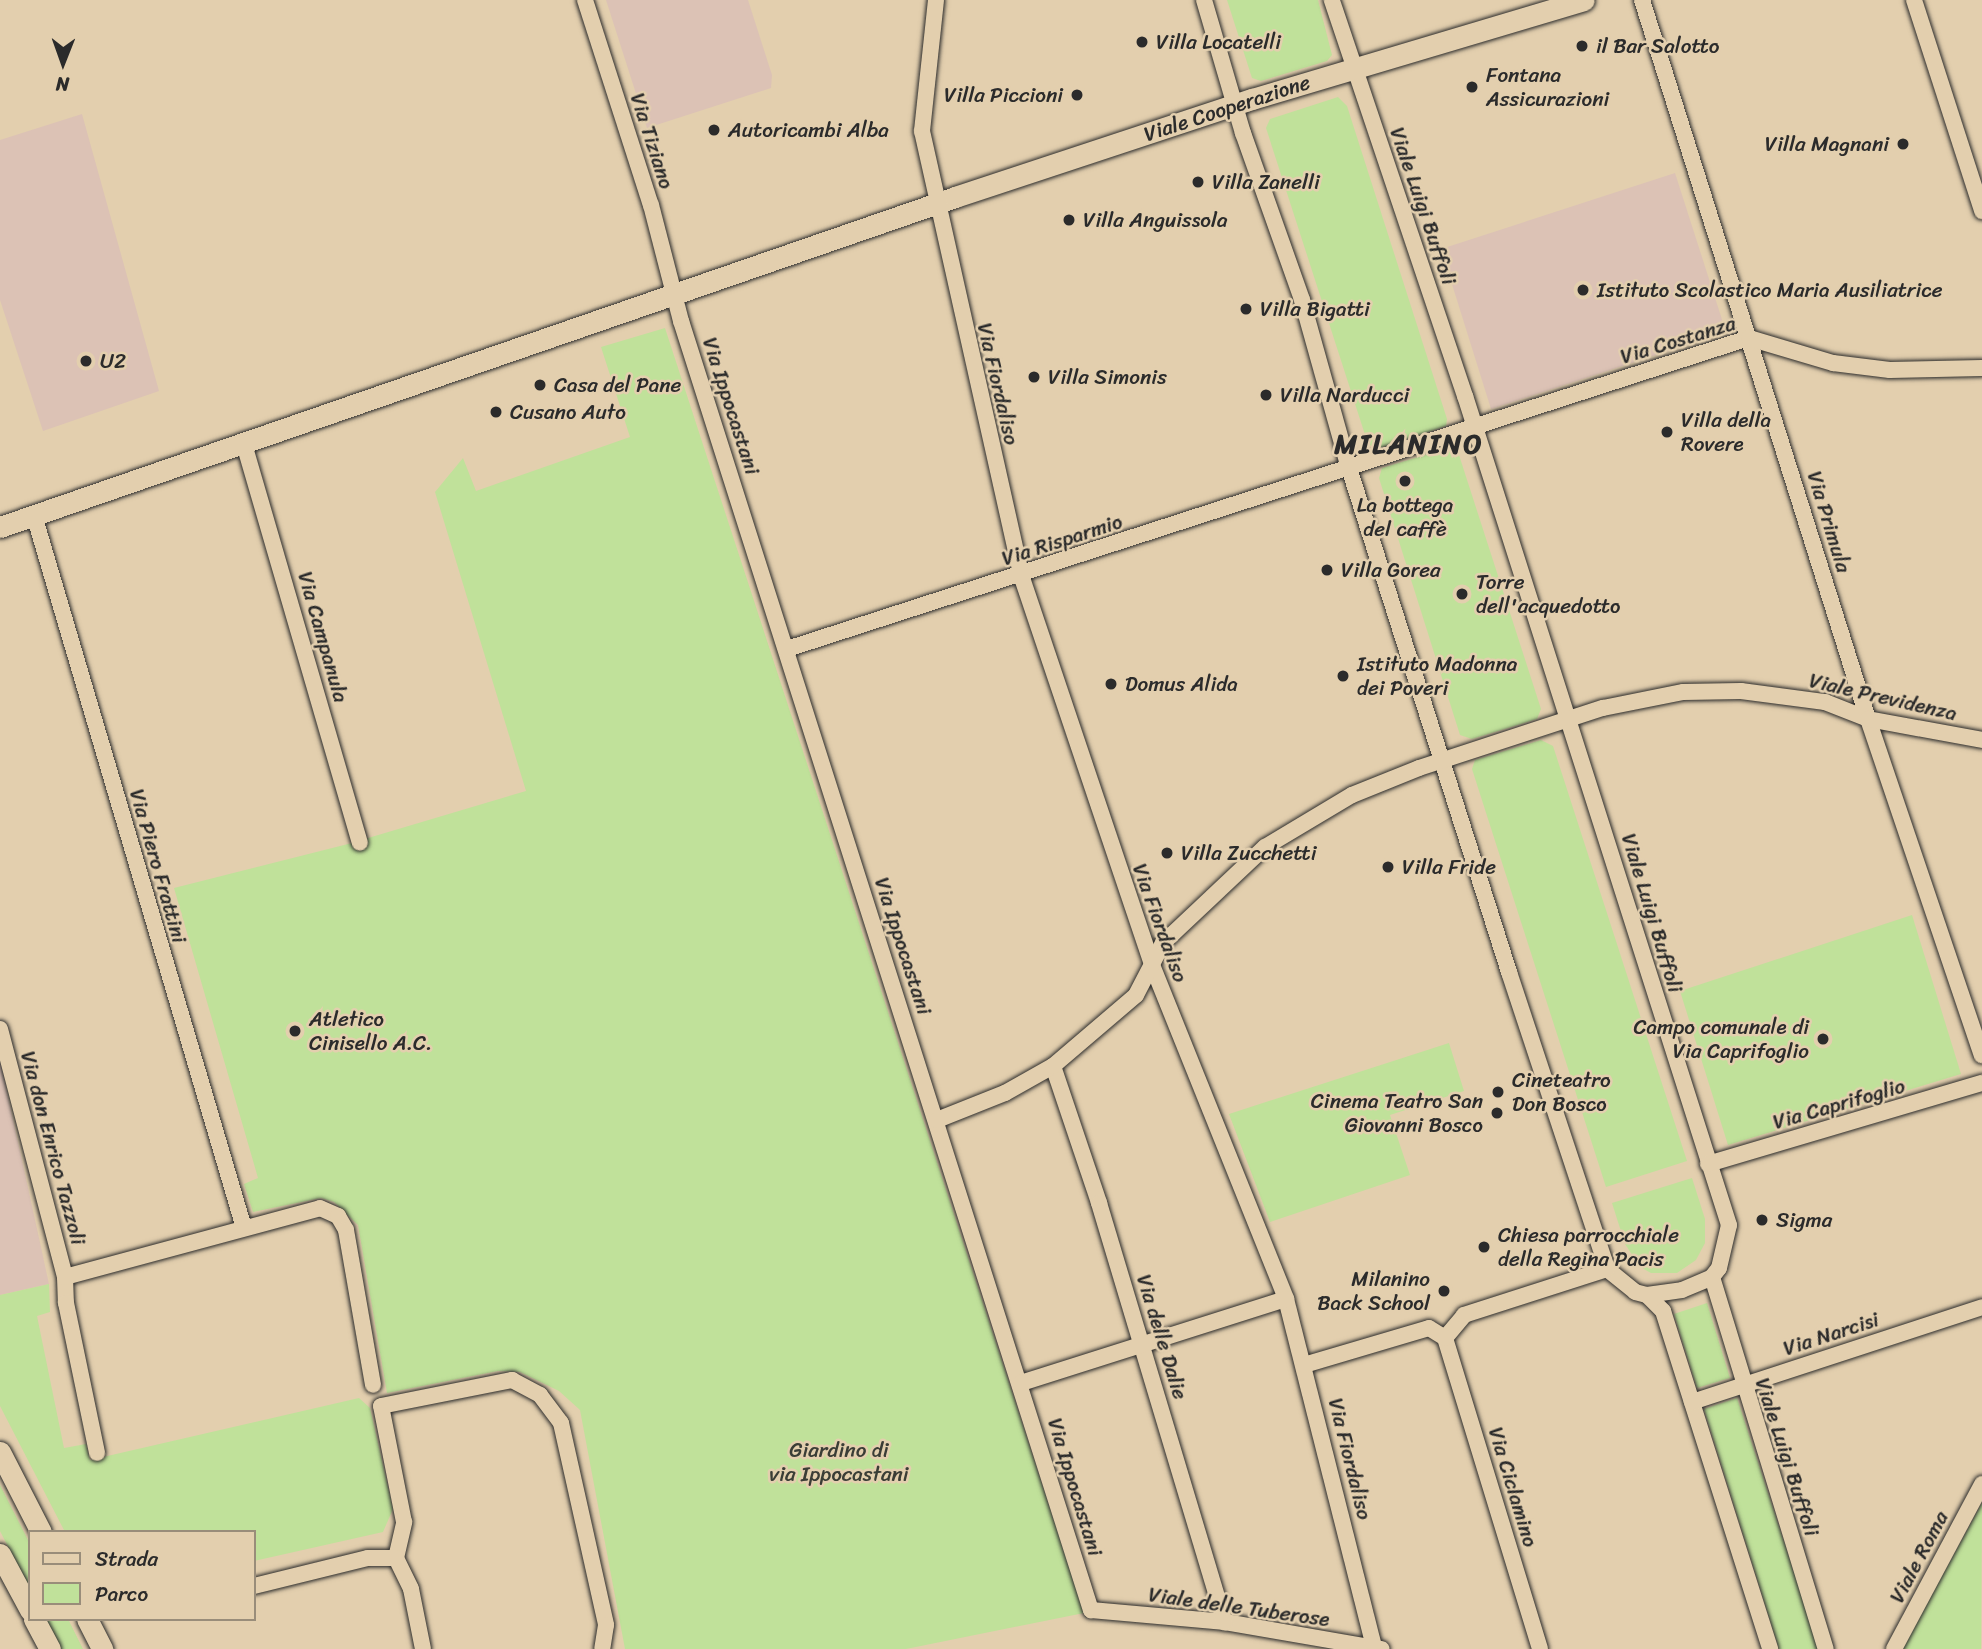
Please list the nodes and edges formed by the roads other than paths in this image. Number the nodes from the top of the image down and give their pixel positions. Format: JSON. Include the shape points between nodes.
{"nodes":[{"id":1,"x":585,"y":0,"type":"edge"},
{"id":2,"x":936,"y":0,"type":"edge"},
{"id":3,"x":1204,"y":0,"type":"edge"},
{"id":4,"x":1332,"y":0,"type":"edge"},
{"id":5,"x":1584,"y":0,"type":"edge"},
{"id":6,"x":1642,"y":0,"type":"edge"},
{"id":7,"x":1914,"y":0,"type":"edge"},
{"id":8,"x":1352,"y":68,"type":"junction"},
{"id":9,"x":1235,"y":105,"type":"junction"},
{"id":10,"x":937,"y":204,"type":"junction"},
{"id":11,"x":1982,"y":211,"type":"edge"},
{"id":12,"x":674,"y":296,"type":"junction"},
{"id":13,"x":1749,"y":338,"type":"junction"},
{"id":14,"x":1982,"y":369,"type":"edge"},
{"id":15,"x":1474,"y":426,"type":"junction"},
{"id":16,"x":244,"y":444,"type":"junction"},
{"id":17,"x":1349,"y":467,"type":"junction"},
{"id":18,"x":34,"y":515,"type":"junction"},
{"id":19,"x":0,"y":527,"type":"edge"},
{"id":20,"x":1021,"y":575,"type":"junction"},
{"id":21,"x":787,"y":649,"type":"junction"},
{"id":22,"x":1868,"y":719,"type":"junction"},
{"id":23,"x":1569,"y":720,"type":"junction"},
{"id":24,"x":1982,"y":740,"type":"edge"},
{"id":25,"x":1444,"y":760,"type":"junction"},
{"id":26,"x":360,"y":842,"type":"dead end"},
{"id":27,"x":1152,"y":965,"type":"junction"},
{"id":28,"x":0,"y":1029,"type":"edge"},
{"id":29,"x":1982,"y":1055,"type":"edge"},
{"id":30,"x":1053,"y":1066,"type":"junction"},
{"id":31,"x":1982,"y":1083,"type":"edge"},
{"id":32,"x":937,"y":1121,"type":"junction"},
{"id":33,"x":1708,"y":1164,"type":"junction"},
{"id":34,"x":244,"y":1228,"type":"junction"},
{"id":35,"x":1607,"y":1269,"type":"junction"},
{"id":36,"x":65,"y":1277,"type":"junction"},
{"id":37,"x":1712,"y":1277,"type":"junction"},
{"id":38,"x":1647,"y":1295,"type":"junction"},
{"id":39,"x":1286,"y":1299,"type":"junction"},
{"id":40,"x":1982,"y":1307,"type":"edge"},
{"id":41,"x":1445,"y":1338,"type":"junction"},
{"id":42,"x":1142,"y":1344,"type":"junction"},
{"id":43,"x":1304,"y":1365,"type":"junction"},
{"id":44,"x":1021,"y":1383,"type":"junction"},
{"id":45,"x":373,"y":1385,"type":"dead end"},
{"id":46,"x":1742,"y":1386,"type":"junction"},
{"id":47,"x":1692,"y":1402,"type":"junction"},
{"id":48,"x":0,"y":1452,"type":"edge"},
{"id":49,"x":97,"y":1453,"type":"dead end"},
{"id":50,"x":1982,"y":1485,"type":"edge"},
{"id":51,"x":40,"y":1530,"type":"edge"},
{"id":52,"x":0,"y":1554,"type":"edge"},
{"id":53,"x":396,"y":1558,"type":"junction"},
{"id":54,"x":256,"y":1586,"type":"edge"},
{"id":55,"x":28,"y":1607,"type":"edge"},
{"id":56,"x":1091,"y":1610,"type":"joint"},
{"id":57,"x":35,"y":1621,"type":"edge"},
{"id":58,"x":88,"y":1621,"type":"edge"},
{"id":59,"x":1225,"y":1622,"type":"junction"},
{"id":60,"x":1378,"y":1648,"type":"edge"},
{"id":61,"x":50,"y":1649,"type":"edge"},
{"id":62,"x":102,"y":1649,"type":"edge"},
{"id":63,"x":423,"y":1649,"type":"edge"},
{"id":64,"x":602,"y":1649,"type":"edge"},
{"id":65,"x":1540,"y":1649,"type":"edge"},
{"id":66,"x":1770,"y":1649,"type":"edge"},
{"id":67,"x":1826,"y":1649,"type":"edge"},
{"id":68,"x":1894,"y":1649,"type":"edge"}],
"edges":[{"from":1,"to":12,"type":"street","name":"Via Tiziano","via":[[651,205]]},
{"from":2,"to":10,"type":"street","name":"Via Fiordaliso","via":[[922,131]]},
{"from":3,"to":9,"type":"street"},
{"from":4,"to":8,"type":"street","name":"Viale Luigi Buffoli"},
{"from":5,"to":8,"type":"street","name":"Viale Cooperazione"},
{"from":6,"to":13,"type":"street","name":"Via Primula"},
{"from":7,"to":11,"type":"street"},
{"from":8,"to":9,"type":"street","name":"Viale Cooperazione"},
{"from":8,"to":15,"type":"street","name":"Viale Luigi Buffoli"},
{"from":9,"to":10,"type":"street","name":"Viale Cooperazione"},
{"from":9,"to":17,"type":"street","via":[[1302,300]]},
{"from":10,"to":12,"type":"street","name":"Viale Cooperazione"},
{"from":10,"to":20,"type":"street","name":"Via Fiordaliso"},
{"from":12,"to":16,"type":"street","name":"Viale Cooperazione"},
{"from":12,"to":21,"type":"street","name":"Via Ippocastani"},
{"from":13,"to":14,"type":"street","name":"Via Costanza","via":[[1833,363],[1890,370]]},
{"from":13,"to":15,"type":"street","name":"Via Costanza"},
{"from":13,"to":22,"type":"street","name":"Via Primula"},
{"from":15,"to":17,"type":"street"},
{"from":15,"to":23,"type":"street","name":"Viale Luigi Buffoli"},
{"from":16,"to":18,"type":"street","name":"Viale Cooperazione"},
{"from":16,"to":26,"type":"street","name":"Via Campanula"},
{"from":17,"to":20,"type":"street","name":"Via Risparmio"},
{"from":17,"to":25,"type":"street"},
{"from":18,"to":19,"type":"street","name":"Viale Cooperazione"},
{"from":18,"to":34,"type":"street","name":"Via Piero Frattini"},
{"from":20,"to":21,"type":"street","name":"Via Risparmio"},
{"from":20,"to":27,"type":"street","name":"Via Fiordaliso"},
{"from":21,"to":32,"type":"street","name":"Via Ippocastani"},
{"from":22,"to":23,"type":"street","name":"Viale Previdenza","via":[[1825,702],[1741,691],[1684,692],[1630,701]]},
{"from":22,"to":24,"type":"street","name":"Viale Previdenza"},
{"from":22,"to":29,"type":"street","name":"Via Primula"},
{"from":23,"to":25,"type":"street"},
{"from":23,"to":33,"type":"street","name":"Viale Luigi Buffoli"},
{"from":25,"to":27,"type":"street","via":[[1352,795],[1265,847],[1182,922]]},
{"from":25,"to":35,"type":"street"},
{"from":27,"to":30,"type":"street","via":[[1136,995]]},
{"from":27,"to":39,"type":"street","name":"Via Fiordaliso"},
{"from":28,"to":36,"type":"street","name":"Via don Enrico Tazzoli"},
{"from":30,"to":32,"type":"street"},
{"from":30,"to":42,"type":"street","name":"Via delle Dalie"},
{"from":31,"to":33,"type":"street","name":"Via Caprifoglio"},
{"from":32,"to":44,"type":"street","name":"Via Ippocastani"},
{"from":33,"to":37,"type":"street","name":"Viale Luigi Buffoli","via":[[1730,1226],[1719,1268]]},
{"from":34,"to":36,"type":"street"},
{"from":34,"to":45,"type":"street","via":[[320,1208],[338,1216],[346,1230]]},
{"from":35,"to":38,"type":"street","via":[[1625,1285]]},
{"from":35,"to":41,"type":"street","via":[[1464,1315]]},
{"from":36,"to":49,"type":"street","name":"Via don Enrico Tazzoli","via":[[66,1303]]},
{"from":37,"to":38,"type":"street","via":[[1682,1290]]},
{"from":37,"to":46,"type":"street","name":"Viale Luigi Buffoli"},
{"from":38,"to":47,"type":"street","via":[[1661,1305]]},
{"from":39,"to":42,"type":"street"},
{"from":39,"to":43,"type":"street","name":"Via Fiordaliso"},
{"from":40,"to":46,"type":"street","name":"Via Narcisi"},
{"from":41,"to":43,"type":"street","via":[[1429,1328]]},
{"from":41,"to":65,"type":"street","name":"Via Ciclamino"},
{"from":42,"to":44,"type":"street"},
{"from":42,"to":59,"type":"street","name":"Via delle Dalie"},
{"from":43,"to":60,"type":"street","name":"Via Fiordaliso"},
{"from":44,"to":56,"type":"street","name":"Via Ippocastani"},
{"from":46,"to":47,"type":"street","name":"Via Narcisi"},
{"from":46,"to":67,"type":"street","name":"Viale Luigi Buffoli"},
{"from":47,"to":66,"type":"street"},
{"from":48,"to":51,"type":"street"},
{"from":50,"to":68,"type":"street","name":"Viale Roma"},
{"from":52,"to":55,"type":"street"},
{"from":53,"to":54,"type":"street","via":[[368,1558]]},
{"from":53,"to":63,"type":"street","via":[[411,1589]]},
{"from":53,"to":64,"type":"street","via":[[404,1522],[381,1406],[513,1380],[540,1395],[561,1423],[606,1625]]},
{"from":56,"to":59,"type":"street","name":"Viale delle Tuberose"},
{"from":57,"to":61,"type":"street"},
{"from":58,"to":62,"type":"street"},
{"from":59,"to":60,"type":"street","name":"Viale delle Tuberose"}]}
